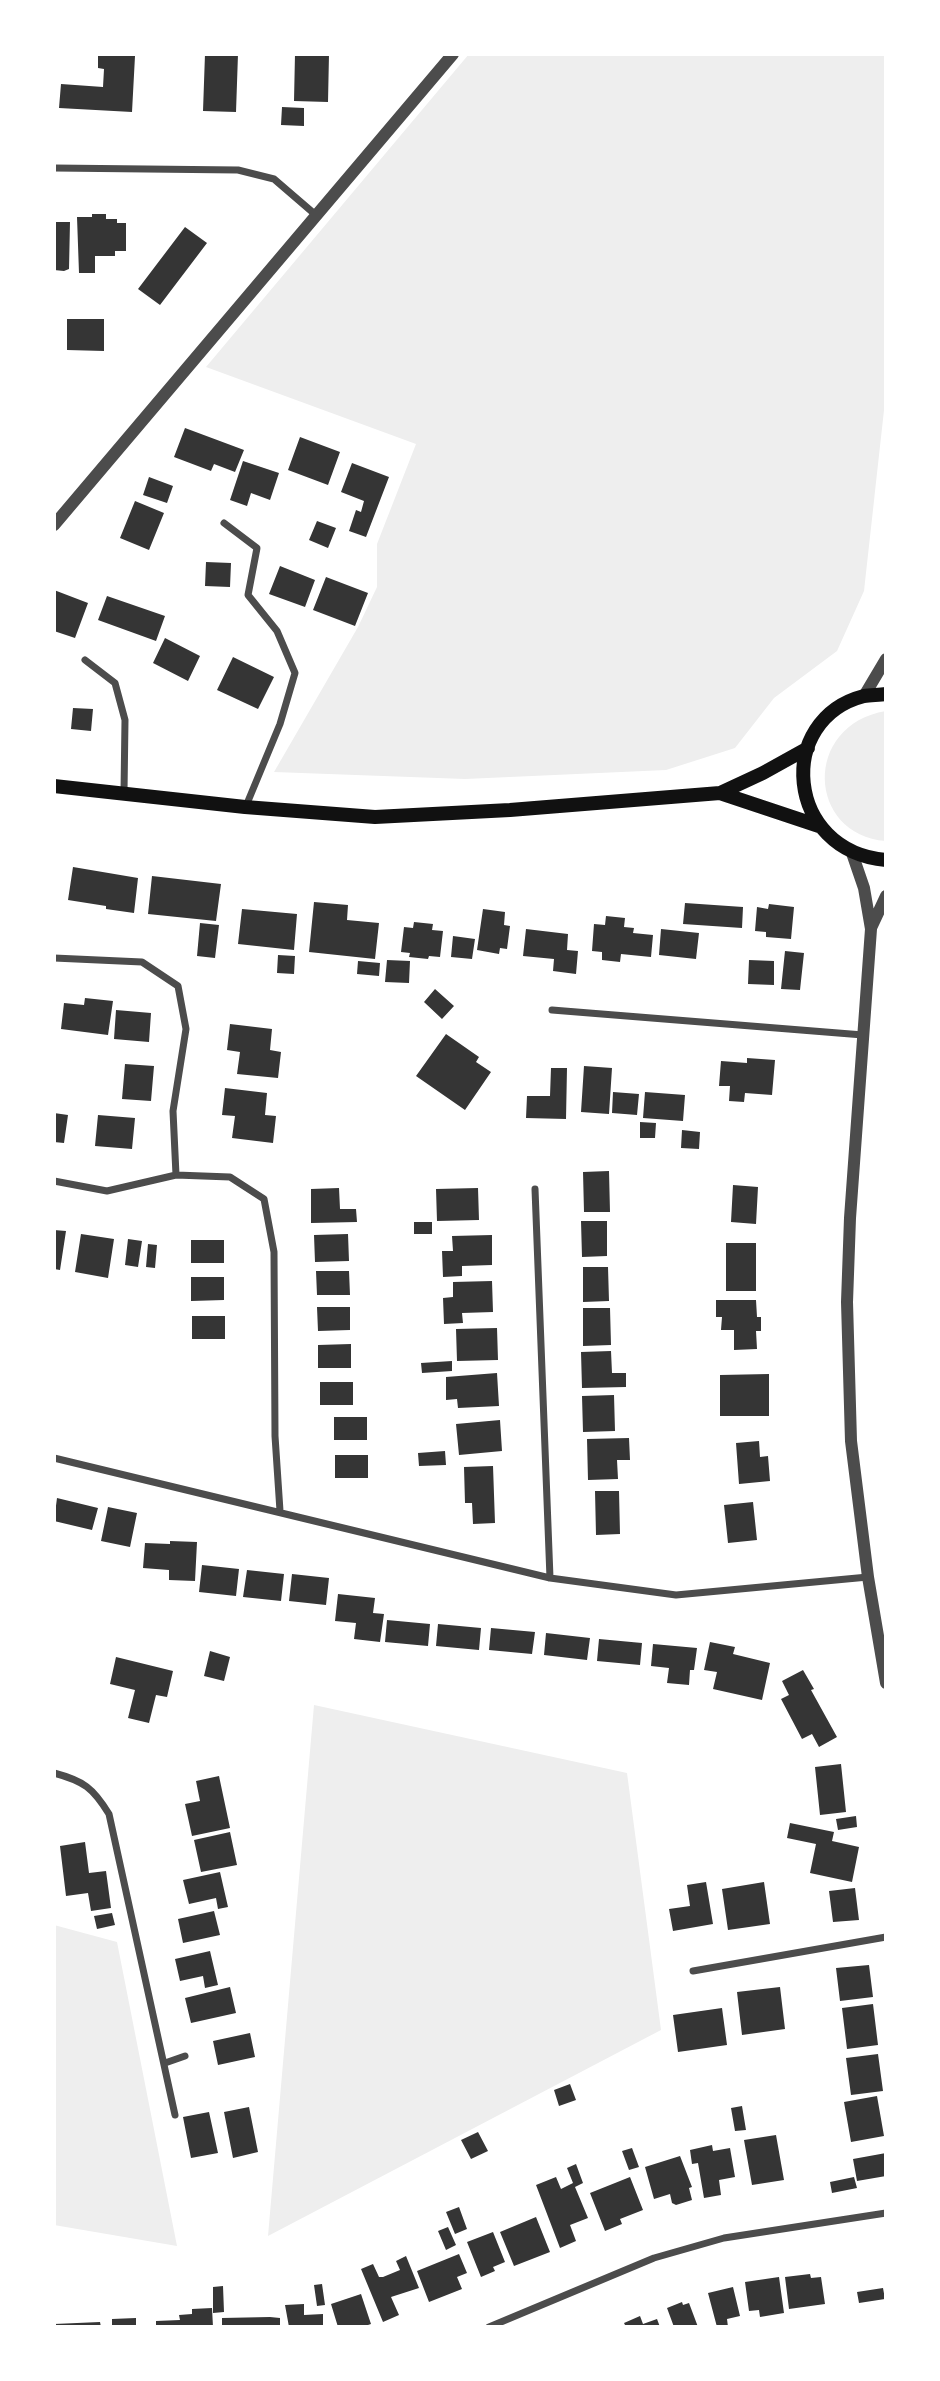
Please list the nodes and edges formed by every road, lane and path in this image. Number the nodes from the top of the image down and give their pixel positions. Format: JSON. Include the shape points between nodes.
{"nodes":[{"id":1,"x":453,"y":54,"type":"edge"},
{"id":2,"x":54,"y":168,"type":"edge"},
{"id":3,"x":318,"y":216,"type":"junction"},
{"id":4,"x":224,"y":523,"type":"dead end"},
{"id":5,"x":54,"y":525,"type":"edge"},
{"id":6,"x":886,"y":659,"type":"edge"},
{"id":7,"x":85,"y":660,"type":"dead end"},
{"id":8,"x":886,"y":694,"type":"edge"},
{"id":9,"x":864,"y":696,"type":"junction"},
{"id":10,"x":808,"y":748,"type":"junction"},
{"id":11,"x":54,"y":786,"type":"edge"},
{"id":12,"x":124,"y":792,"type":"junction"},
{"id":13,"x":720,"y":793,"type":"junction"},
{"id":14,"x":245,"y":807,"type":"junction"},
{"id":15,"x":819,"y":826,"type":"junction"},
{"id":16,"x":852,"y":853,"type":"junction"},
{"id":17,"x":886,"y":860,"type":"edge"},
{"id":18,"x":886,"y":896,"type":"edge"},
{"id":19,"x":871,"y":929,"type":"junction"},
{"id":20,"x":54,"y":958,"type":"edge"},
{"id":21,"x":552,"y":1010,"type":"dead end"},
{"id":22,"x":863,"y":1035,"type":"junction"},
{"id":23,"x":176,"y":1175,"type":"junction"},
{"id":24,"x":54,"y":1181,"type":"edge"},
{"id":25,"x":535,"y":1189,"type":"dead end"},
{"id":26,"x":54,"y":1458,"type":"edge"},
{"id":27,"x":280,"y":1511,"type":"junction"},
{"id":28,"x":868,"y":1577,"type":"junction"},
{"id":29,"x":550,"y":1578,"type":"junction"},
{"id":30,"x":886,"y":1683,"type":"edge"},
{"id":31,"x":54,"y":1773,"type":"edge"},
{"id":32,"x":886,"y":1937,"type":"edge"},
{"id":33,"x":693,"y":1971,"type":"dead end"},
{"id":34,"x":185,"y":2056,"type":"dead end"},
{"id":35,"x":165,"y":2063,"type":"junction"},
{"id":36,"x":175,"y":2115,"type":"dead end"},
{"id":37,"x":886,"y":2213,"type":"edge"},
{"id":38,"x":489,"y":2327,"type":"edge"}],
"edges":[{"from":1,"to":3,"type":"street"},
{"from":2,"to":3,"type":"street","via":[[238,170],[274,179]]},
{"from":3,"to":5,"type":"street"},
{"from":4,"to":14,"type":"street","via":[[257,548],[248,595],[277,631],[295,673],[280,724]]},
{"from":6,"to":9,"type":"street"},
{"from":7,"to":12,"type":"street","via":[[115,682],[125,720]]},
{"from":8,"to":9,"type":"main road"},
{"from":9,"to":10,"type":"main road","via":[[830,715]]},
{"from":10,"to":13,"type":"main road"},
{"from":10,"to":15,"type":"main road","via":[[804,789]]},
{"from":11,"to":12,"type":"main road"},
{"from":12,"to":14,"type":"main road"},
{"from":13,"to":14,"type":"main road","via":[[375,817]]},
{"from":13,"to":15,"type":"main road"},
{"from":15,"to":16,"type":"main road"},
{"from":16,"to":17,"type":"main road"},
{"from":16,"to":19,"type":"street"},
{"from":18,"to":19,"type":"street"},
{"from":19,"to":22,"type":"street"},
{"from":20,"to":23,"type":"street","via":[[142,962],[178,986],[186,1029],[173,1111]]},
{"from":21,"to":22,"type":"street"},
{"from":22,"to":28,"type":"street","via":[[847,1302],[851,1441]]},
{"from":23,"to":24,"type":"street","via":[[107,1191]]},
{"from":23,"to":27,"type":"street","via":[[230,1177],[264,1199],[274,1252]]},
{"from":25,"to":29,"type":"street"},
{"from":26,"to":27,"type":"street"},
{"from":27,"to":29,"type":"street"},
{"from":28,"to":29,"type":"street","via":[[676,1595]]},
{"from":28,"to":30,"type":"street"},
{"from":31,"to":35,"type":"street","via":[[96,1792],[109,1814]]},
{"from":32,"to":33,"type":"street"},
{"from":34,"to":35,"type":"street"},
{"from":35,"to":36,"type":"street"},
{"from":37,"to":38,"type":"street","via":[[724,2238],[654,2258]]}]}
